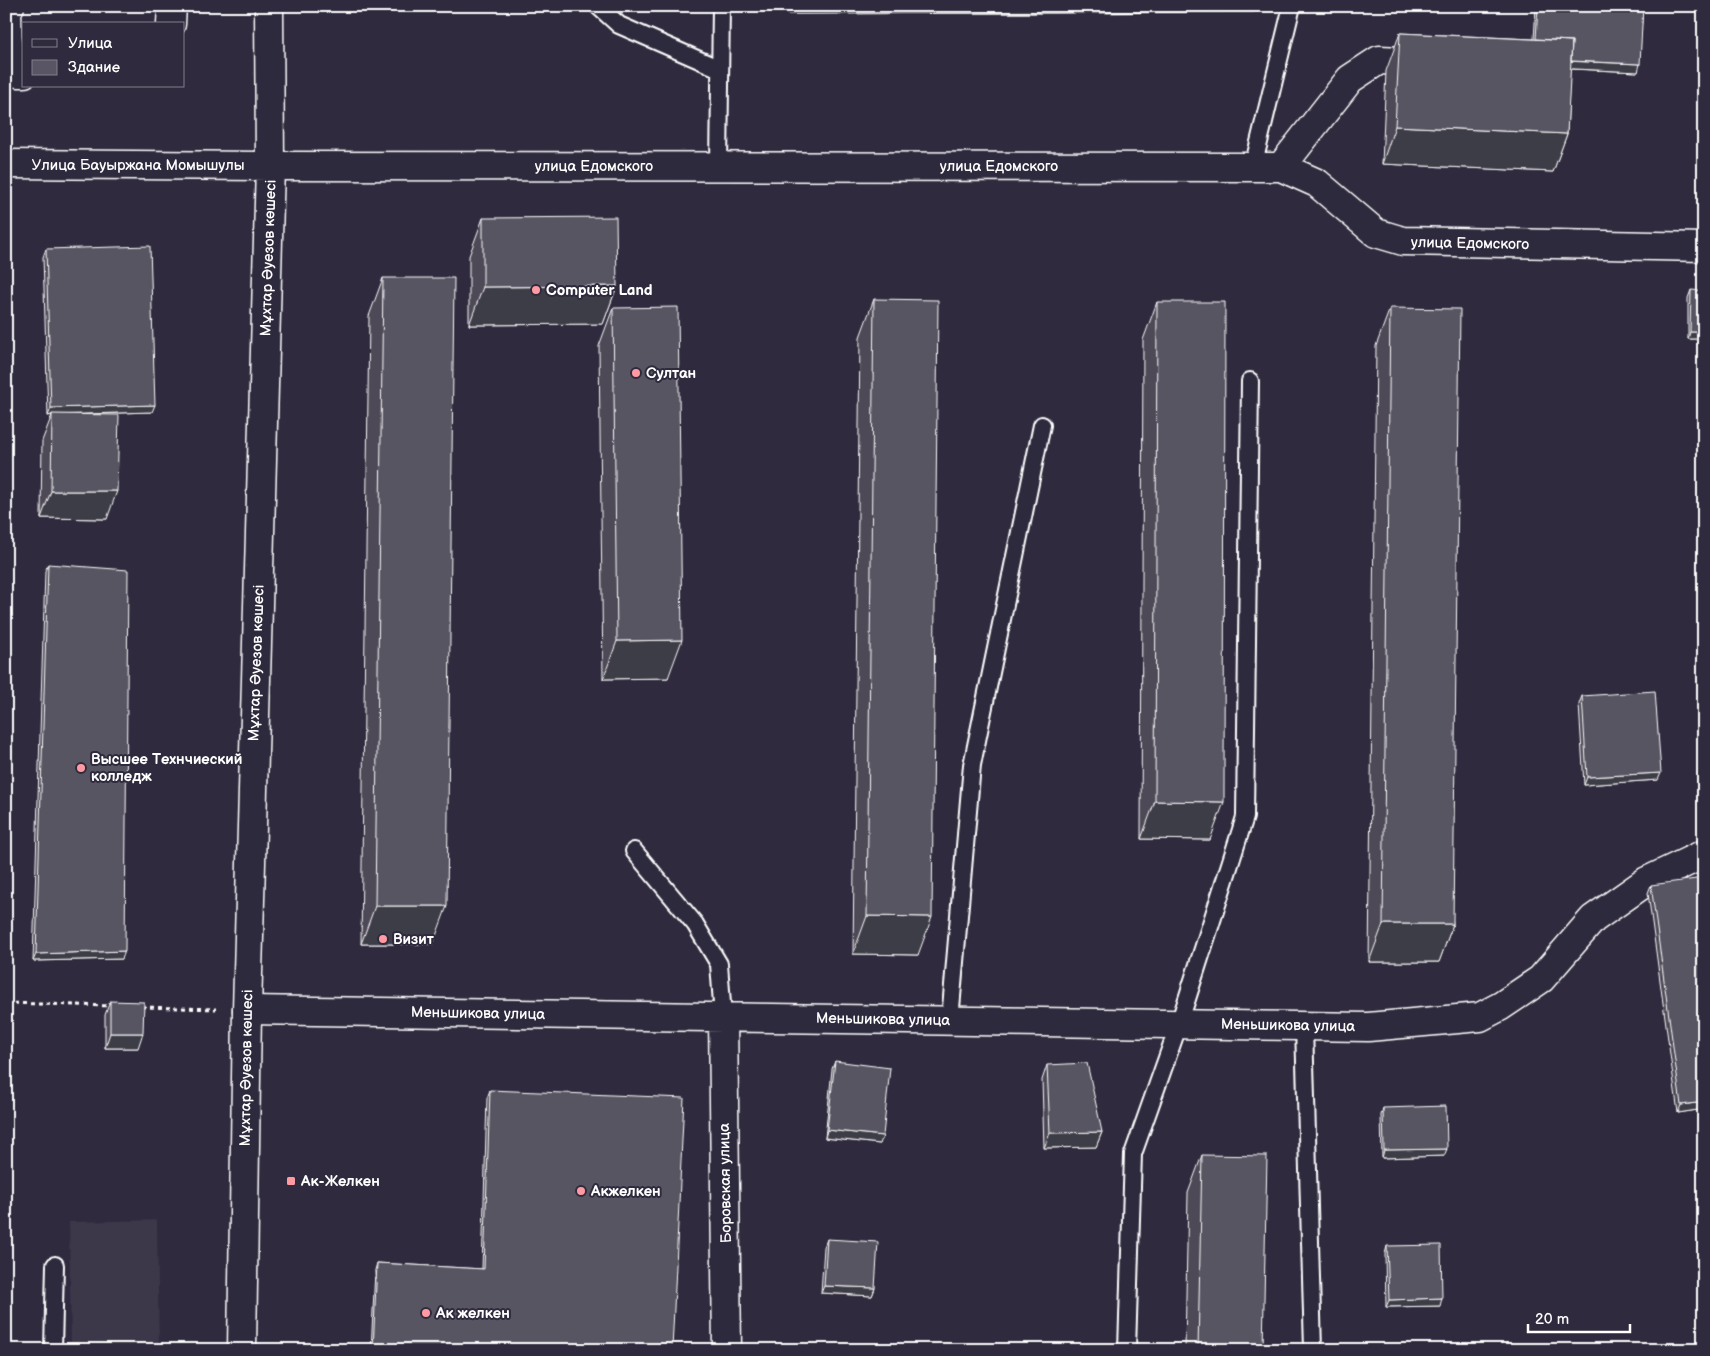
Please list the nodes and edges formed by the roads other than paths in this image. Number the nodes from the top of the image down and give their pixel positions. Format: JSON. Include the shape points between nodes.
{"nodes":[{"id":1,"x":10,"y":6,"type":"edge"},
{"id":2,"x":172,"y":6,"type":"edge"},
{"id":3,"x":270,"y":6,"type":"edge"},
{"id":4,"x":598,"y":6,"type":"edge"},
{"id":5,"x":721,"y":6,"type":"edge"},
{"id":6,"x":1292,"y":6,"type":"edge"},
{"id":7,"x":171,"y":22,"type":"edge"},
{"id":8,"x":1457,"y":63,"type":"edge"},
{"id":9,"x":720,"y":69,"type":"junction"},
{"id":10,"x":22,"y":73,"type":"edge"},
{"id":11,"x":6,"y":164,"type":"edge"},
{"id":12,"x":270,"y":166,"type":"junction"},
{"id":13,"x":719,"y":166,"type":"junction"},
{"id":14,"x":1253,"y":167,"type":"junction"},
{"id":15,"x":1281,"y":167,"type":"junction"},
{"id":16,"x":1704,"y":247,"type":"edge"},
{"id":17,"x":1250,"y":381,"type":"dead end"},
{"id":18,"x":1042,"y":425,"type":"dead end"},
{"id":19,"x":634,"y":851,"type":"dead end"},
{"id":20,"x":1704,"y":854,"type":"edge"},
{"id":21,"x":247,"y":1010,"type":"junction"},
{"id":22,"x":723,"y":1017,"type":"junction"},
{"id":23,"x":950,"y":1020,"type":"junction"},
{"id":24,"x":1179,"y":1024,"type":"junction"},
{"id":25,"x":1304,"y":1026,"type":"junction"},
{"id":26,"x":55,"y":1265,"type":"dead end"},
{"id":27,"x":53,"y":1350,"type":"edge"},
{"id":28,"x":242,"y":1350,"type":"edge"},
{"id":29,"x":727,"y":1350,"type":"edge"},
{"id":30,"x":1127,"y":1350,"type":"edge"},
{"id":31,"x":1313,"y":1350,"type":"edge"}],
"edges":[{"from":1,"to":10,"type":"street","via":[[7,10],[8,48],[17,73]]},
{"from":2,"to":7,"type":"street"},
{"from":3,"to":12,"type":"street","name":"Мұхтар Әуезов көшесі"},
{"from":4,"to":9,"type":"lane","via":[[619,25]]},
{"from":5,"to":9,"type":"lane"},
{"from":6,"to":14,"type":"lane"},
{"from":8,"to":15,"type":"street","via":[[1379,60],[1350,79]]},
{"from":9,"to":13,"type":"lane"},
{"from":11,"to":12,"type":"street","name":"Улица Бауыржана Момышулы"},
{"from":12,"to":13,"type":"street","name":"улица Едомского"},
{"from":12,"to":21,"type":"street","name":"Мұхтар Әуезов көшесі"},
{"from":13,"to":14,"type":"street","name":"улица Едомского"},
{"from":14,"to":15,"type":"street","name":"улица Едомского"},
{"from":15,"to":16,"type":"street","name":"улица Едомского","via":[[1317,183],[1376,234],[1403,241]]},
{"from":17,"to":24,"type":"lane","via":[[1245,817]]},
{"from":18,"to":23,"type":"lane","via":[[972,766]]},
{"from":19,"to":22,"type":"lane","via":[[695,924],[719,964]]},
{"from":20,"to":25,"type":"street","name":"Меньшикова улица","via":[[1647,881],[1593,919],[1541,979],[1480,1017],[1368,1027]]},
{"from":21,"to":22,"type":"street","name":"Меньшикова улица"},
{"from":21,"to":28,"type":"street","name":"Мұхтар Әуезов көшесі"},
{"from":22,"to":23,"type":"street","name":"Меньшикова улица"},
{"from":22,"to":29,"type":"street","name":"Боровская улица"},
{"from":23,"to":24,"type":"street","name":"Меньшикова улица"},
{"from":24,"to":25,"type":"street","name":"Меньшикова улица"},
{"from":24,"to":30,"type":"lane","via":[[1133,1154]]},
{"from":25,"to":31,"type":"lane"},
{"from":26,"to":27,"type":"lane"}]}
